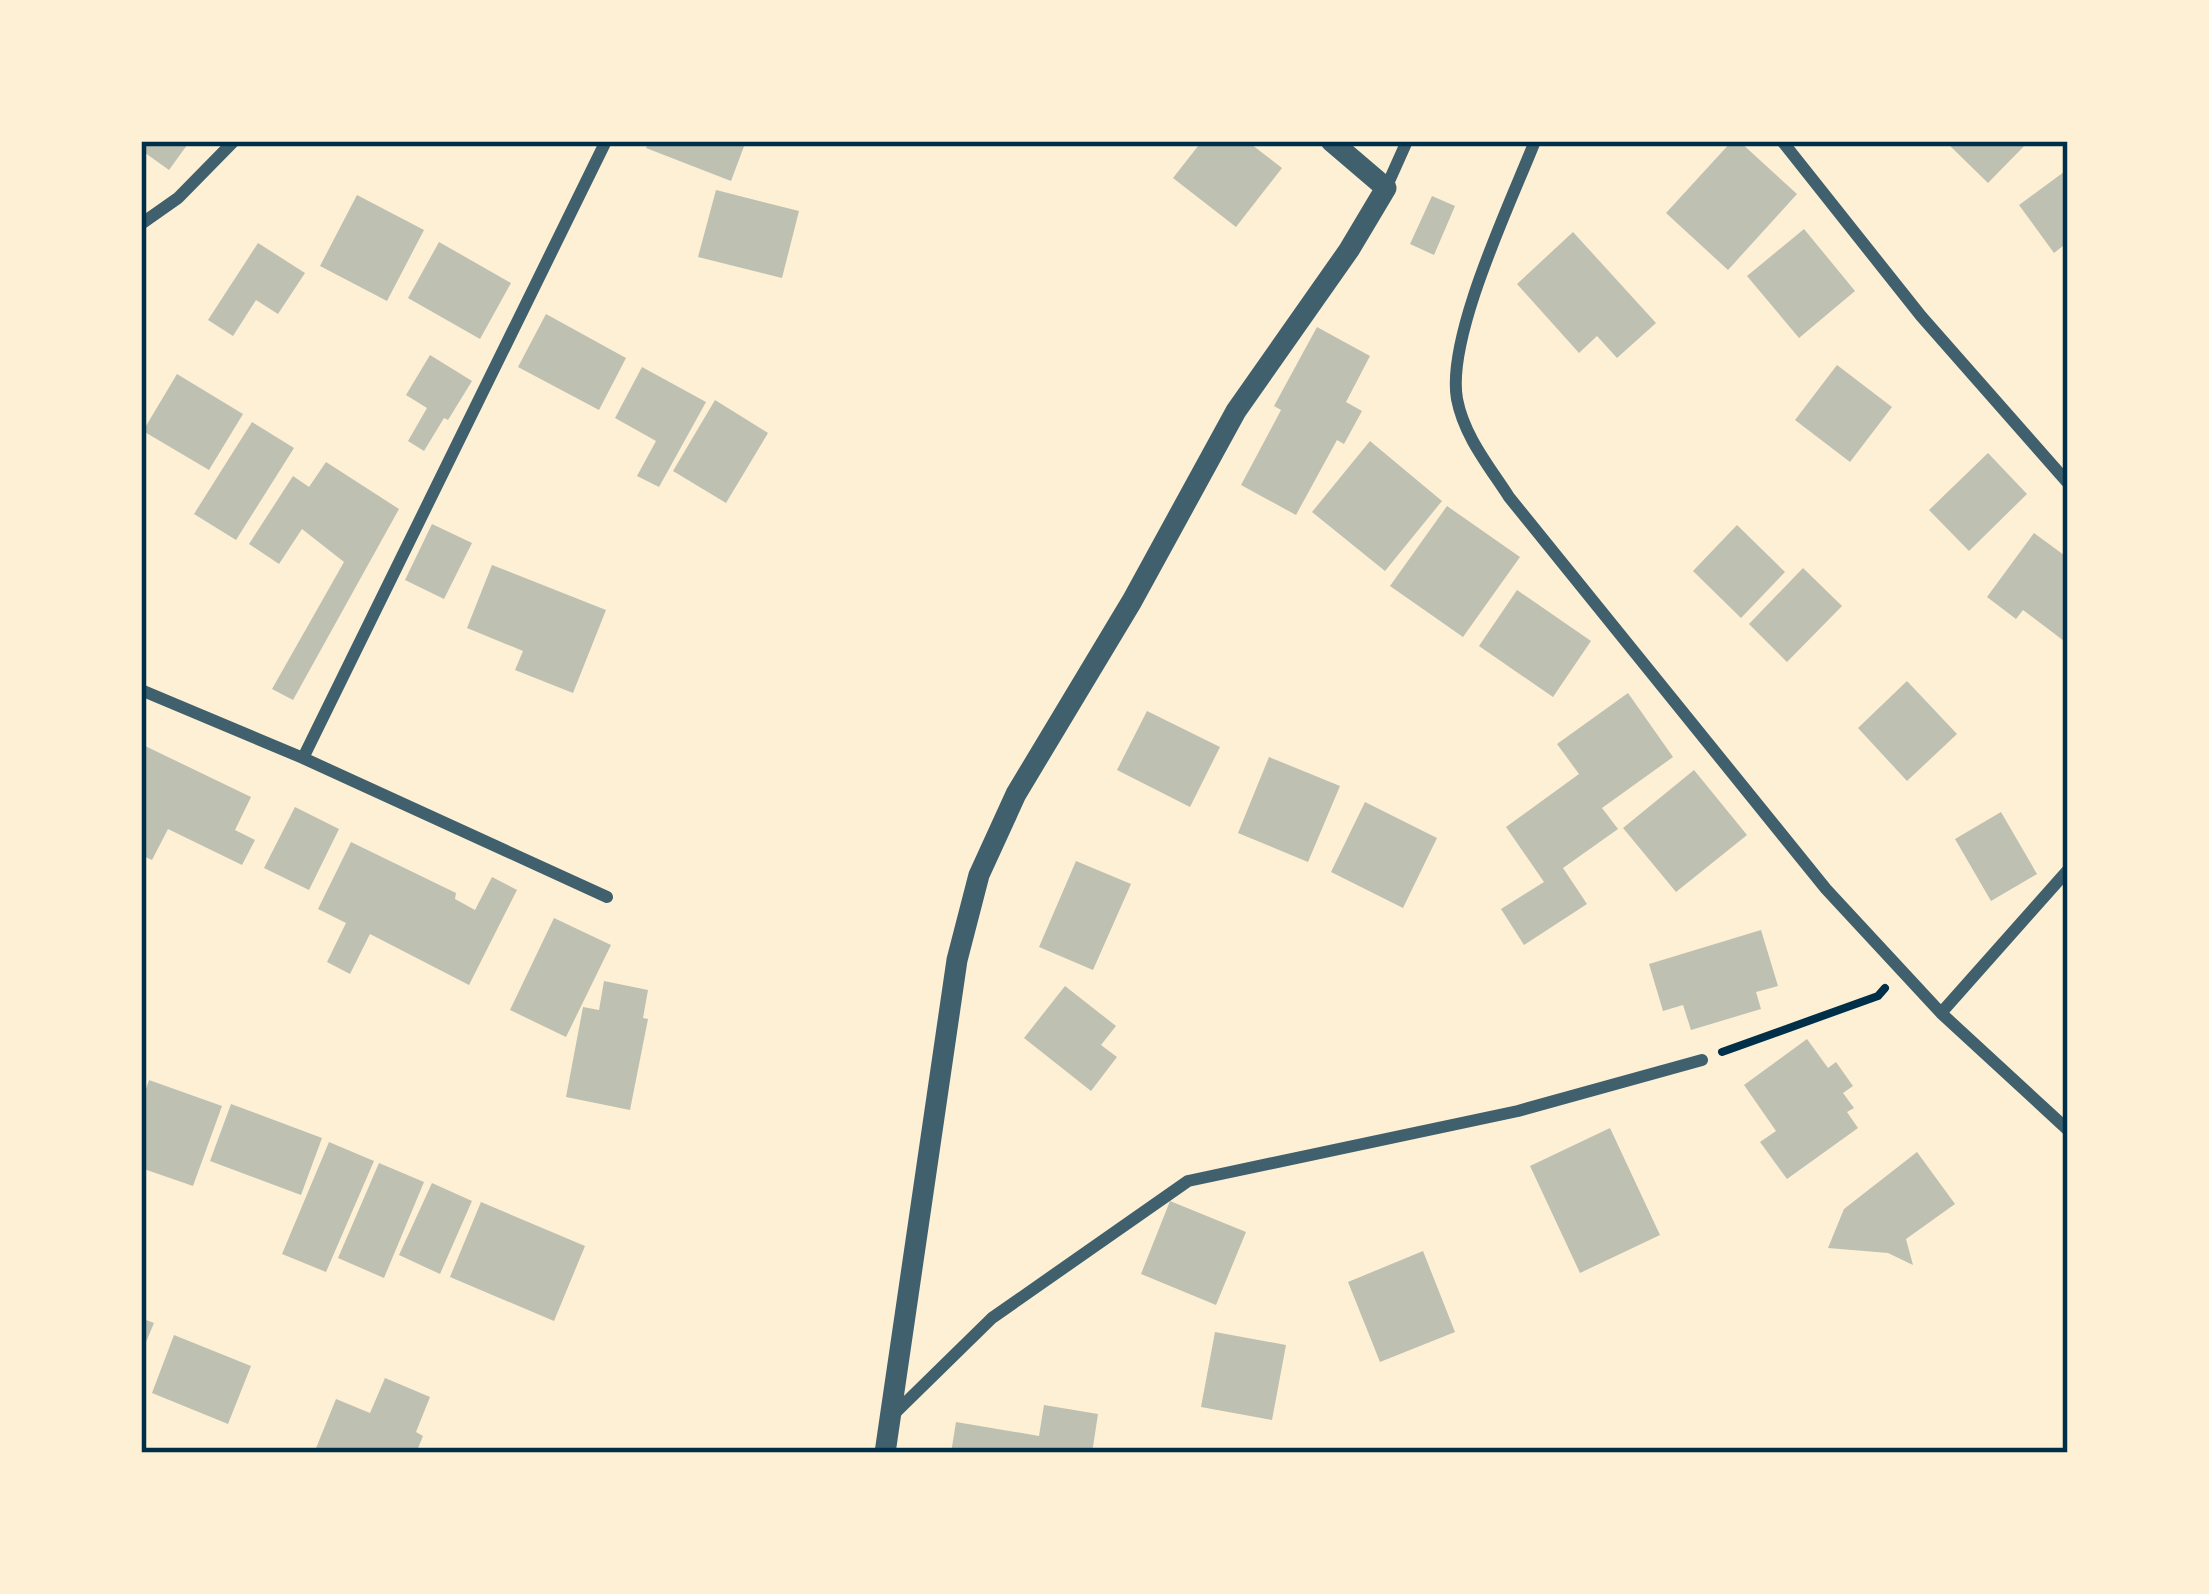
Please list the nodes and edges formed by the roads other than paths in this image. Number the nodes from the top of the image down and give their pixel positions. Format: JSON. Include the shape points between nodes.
{"nodes":[{"id":1,"x":233,"y":141,"type":"edge"},
{"id":2,"x":606,"y":141,"type":"edge"},
{"id":3,"x":1331,"y":141,"type":"edge"},
{"id":4,"x":1407,"y":141,"type":"edge"},
{"id":5,"x":1535,"y":141,"type":"edge"},
{"id":6,"x":1782,"y":141,"type":"edge"},
{"id":7,"x":1386,"y":188,"type":"junction"},
{"id":8,"x":141,"y":224,"type":"edge"},
{"id":9,"x":2068,"y":483,"type":"edge"},
{"id":10,"x":141,"y":690,"type":"edge"},
{"id":11,"x":303,"y":758,"type":"junction"},
{"id":12,"x":2068,"y":870,"type":"edge"},
{"id":13,"x":607,"y":897,"type":"dead end"},
{"id":14,"x":1941,"y":1013,"type":"junction"},
{"id":15,"x":1702,"y":1060,"type":"road end"},
{"id":16,"x":2068,"y":1130,"type":"edge"},
{"id":17,"x":889,"y":1419,"type":"junction"},
{"id":18,"x":885,"y":1453,"type":"edge"}],
"edges":[{"from":1,"to":8,"type":"street","via":[[178,199]]},
{"from":2,"to":11,"type":"street"},
{"from":3,"to":7,"type":"street"},
{"from":4,"to":7,"type":"street"},
{"from":5,"to":14,"type":"street","via":[[1457,356],[1456,397],[1470,439],[1826,889]]},
{"from":6,"to":9,"type":"street"},
{"from":7,"to":17,"type":"street","via":[[1236,411],[1016,794],[979,875],[957,960]]},
{"from":10,"to":11,"type":"street"},
{"from":11,"to":13,"type":"street"},
{"from":12,"to":14,"type":"street"},
{"from":14,"to":16,"type":"street"},
{"from":15,"to":17,"type":"street","via":[[1518,1111],[1188,1181],[992,1318]]},
{"from":17,"to":18,"type":"street"}]}
